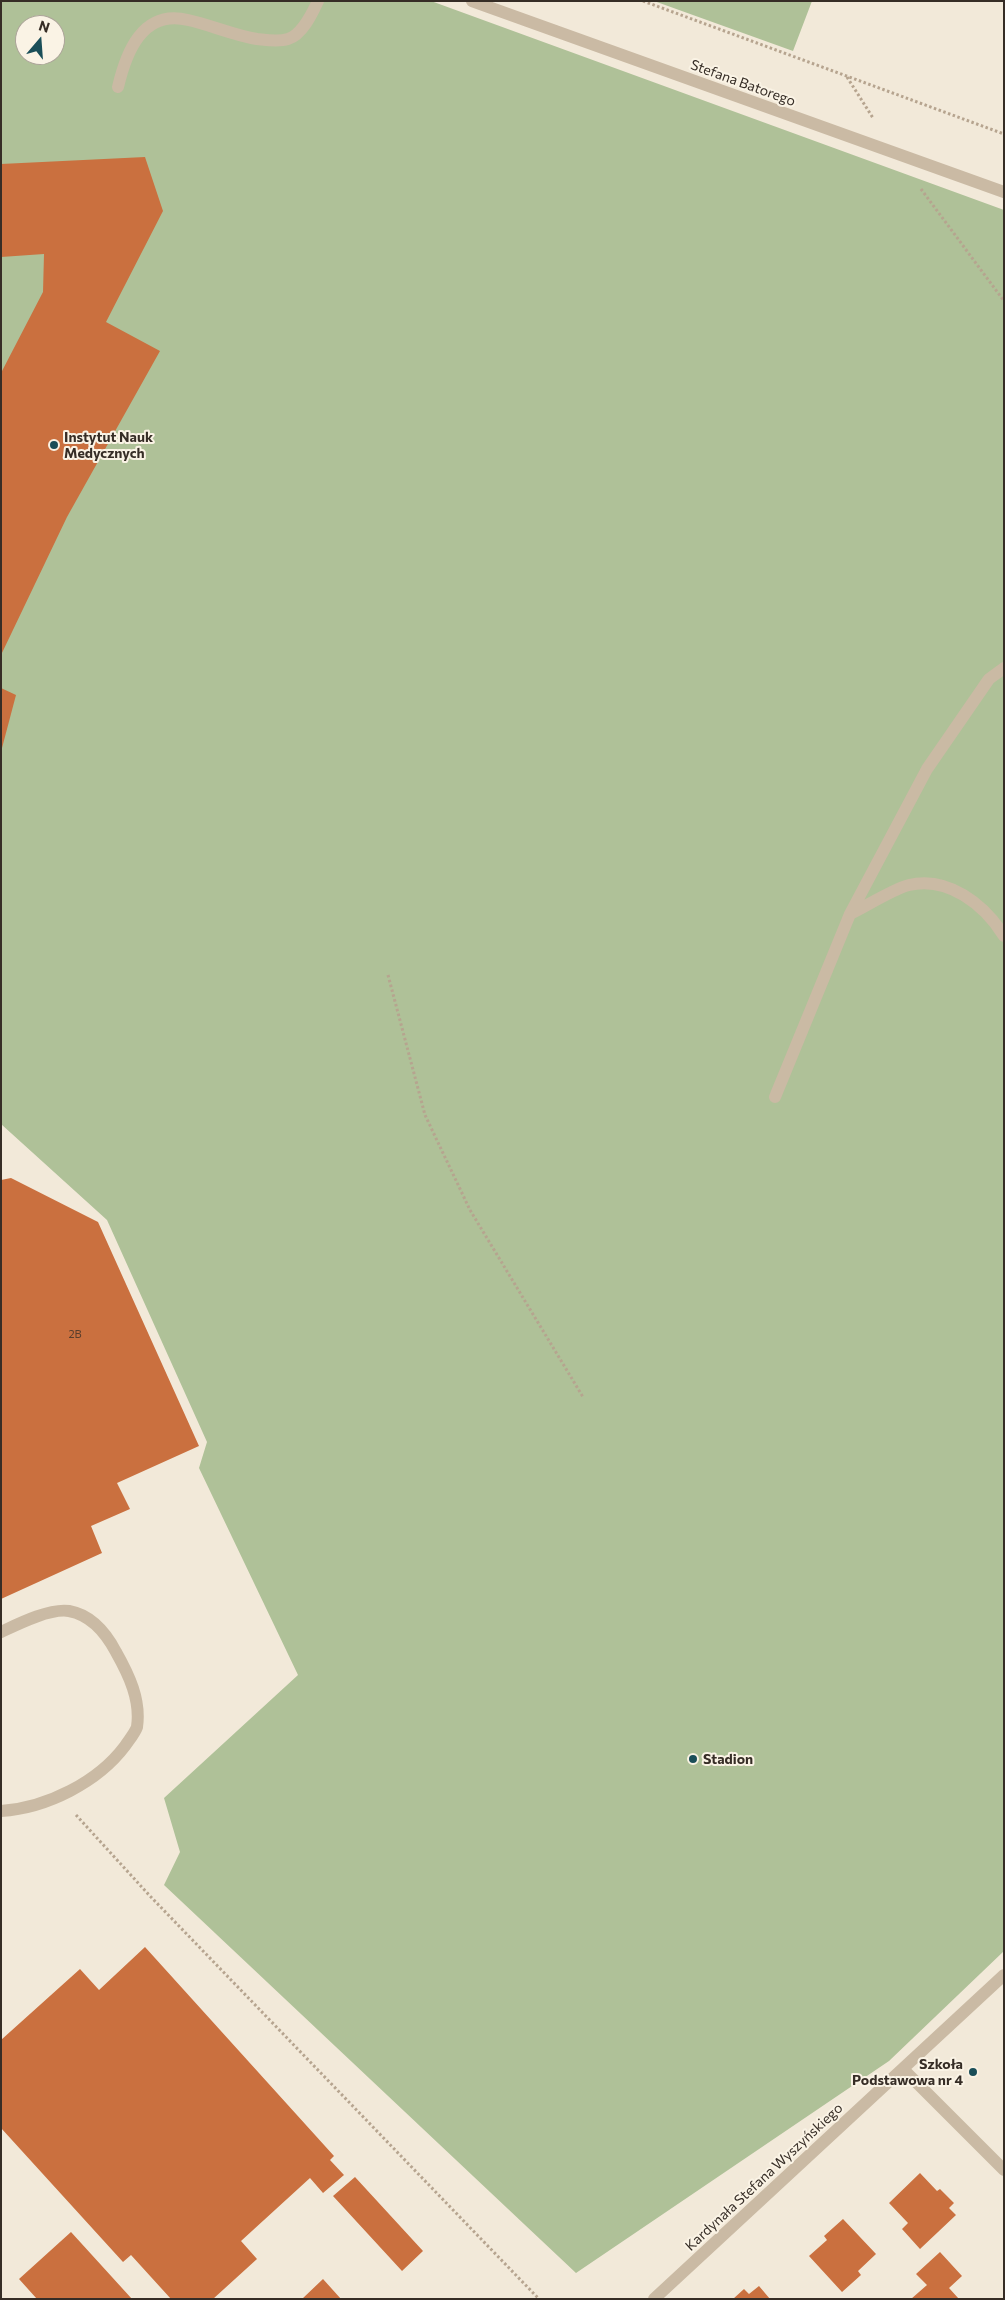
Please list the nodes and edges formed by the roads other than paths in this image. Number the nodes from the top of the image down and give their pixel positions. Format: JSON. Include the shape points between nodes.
{"nodes":[{"id":1,"x":318,"y":1,"type":"edge"},
{"id":2,"x":472,"y":1,"type":"edge"},
{"id":3,"x":118,"y":88,"type":"dead end"},
{"id":4,"x":1004,"y":192,"type":"edge"},
{"id":5,"x":1004,"y":668,"type":"edge"},
{"id":6,"x":850,"y":914,"type":"junction"},
{"id":7,"x":1004,"y":936,"type":"edge"},
{"id":8,"x":775,"y":1097,"type":"dead end"},
{"id":9,"x":1,"y":1632,"type":"edge"},
{"id":10,"x":1,"y":1811,"type":"edge"},
{"id":11,"x":1004,"y":1975,"type":"edge"},
{"id":12,"x":902,"y":2069,"type":"junction"},
{"id":13,"x":1004,"y":2170,"type":"edge"},
{"id":14,"x":654,"y":2299,"type":"edge"}],
"edges":[{"from":1,"to":3,"type":"street","via":[[303,27],[289,39],[271,41],[241,36],[186,19],[168,18],[150,26],[134,41],[124,62]]},
{"from":2,"to":4,"type":"street","name":"Stefana Batorego"},
{"from":5,"to":6,"type":"street","via":[[989,679],[928,769]]},
{"from":6,"to":7,"type":"street","via":[[908,885],[938,885],[961,892],[995,922]]},
{"from":6,"to":8,"type":"street"},
{"from":9,"to":10,"type":"street","via":[[34,1617],[68,1611],[91,1619],[110,1641],[129,1676],[138,1709],[136,1729],[113,1761],[58,1796],[18,1810]]},
{"from":11,"to":12,"type":"street","name":"Kardynała Stefana Wyszyńskiego"},
{"from":12,"to":13,"type":"street"},
{"from":12,"to":14,"type":"street","name":"Kardynała Stefana Wyszyńskiego"}]}
